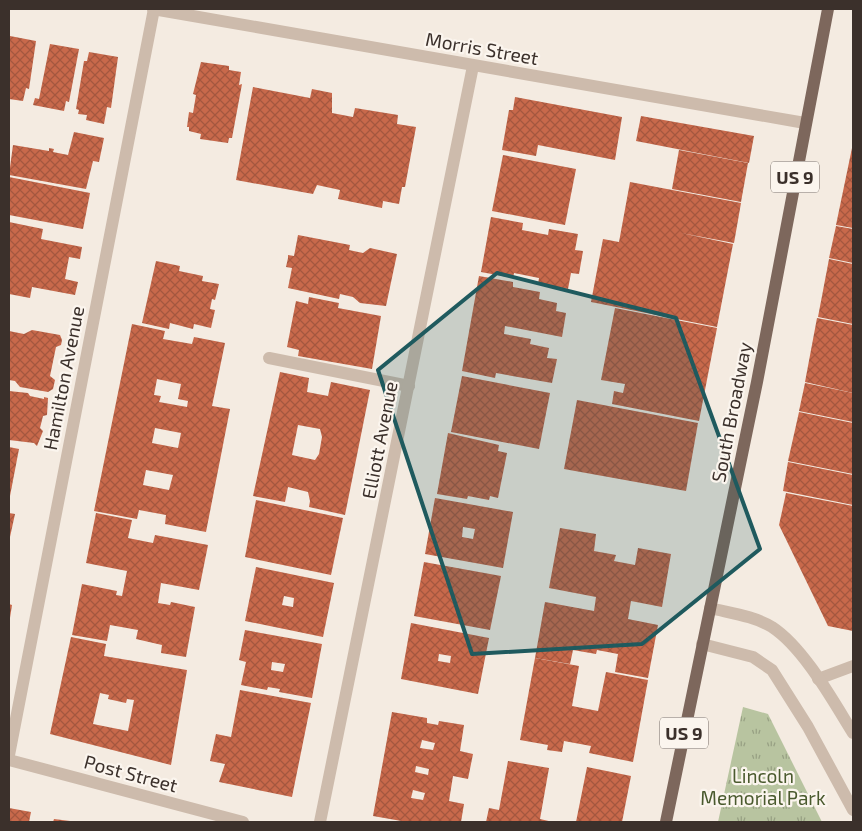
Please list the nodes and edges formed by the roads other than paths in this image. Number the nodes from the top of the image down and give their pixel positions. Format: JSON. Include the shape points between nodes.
{"nodes":[{"id":1,"x":154,"y":9,"type":"edge"},
{"id":2,"x":828,"y":9,"type":"edge"},
{"id":3,"x":473,"y":66,"type":"junction"},
{"id":4,"x":805,"y":123,"type":"junction"},
{"id":5,"x":269,"y":358,"type":"dead end"},
{"id":6,"x":409,"y":386,"type":"junction"},
{"id":7,"x":710,"y":608,"type":"junction"},
{"id":8,"x":702,"y":644,"type":"junction"},
{"id":9,"x":853,"y":666,"type":"edge"},
{"id":10,"x":818,"y":679,"type":"junction"},
{"id":11,"x":853,"y":733,"type":"edge"},
{"id":12,"x":9,"y":755,"type":"edge"},
{"id":13,"x":9,"y":760,"type":"edge"},
{"id":14,"x":853,"y":810,"type":"edge"},
{"id":15,"x":223,"y":820,"type":"edge"},
{"id":16,"x":243,"y":822,"type":"edge"},
{"id":17,"x":320,"y":822,"type":"edge"},
{"id":18,"x":666,"y":822,"type":"edge"}],
"edges":[{"from":1,"to":3,"type":"street","name":"Morris Street"},
{"from":1,"to":12,"type":"street","name":"Hamilton Avenue"},
{"from":2,"to":4,"type":"main road","name":"South Broadway","number":"US 9"},
{"from":3,"to":4,"type":"street","name":"Morris Street"},
{"from":3,"to":6,"type":"street","name":"Elliott Avenue"},
{"from":4,"to":7,"type":"main road","name":"South Broadway","number":"US 9","via":[[757,382]]},
{"from":5,"to":6,"type":"street"},
{"from":6,"to":17,"type":"street","name":"Elliott Avenue"},
{"from":7,"to":8,"type":"main road","name":"South Broadway","number":"US 9"},
{"from":7,"to":10,"type":"street","via":[[772,628],[787,640]]},
{"from":8,"to":14,"type":"street","via":[[753,657],[772,670],[808,727]]},
{"from":8,"to":18,"type":"main road","name":"South Broadway","number":"US 9"},
{"from":9,"to":10,"type":"street"},
{"from":10,"to":11,"type":"street"},
{"from":13,"to":15,"type":"street","name":"Post Street"},
{"from":15,"to":16,"type":"street","name":"Post Street"}]}
